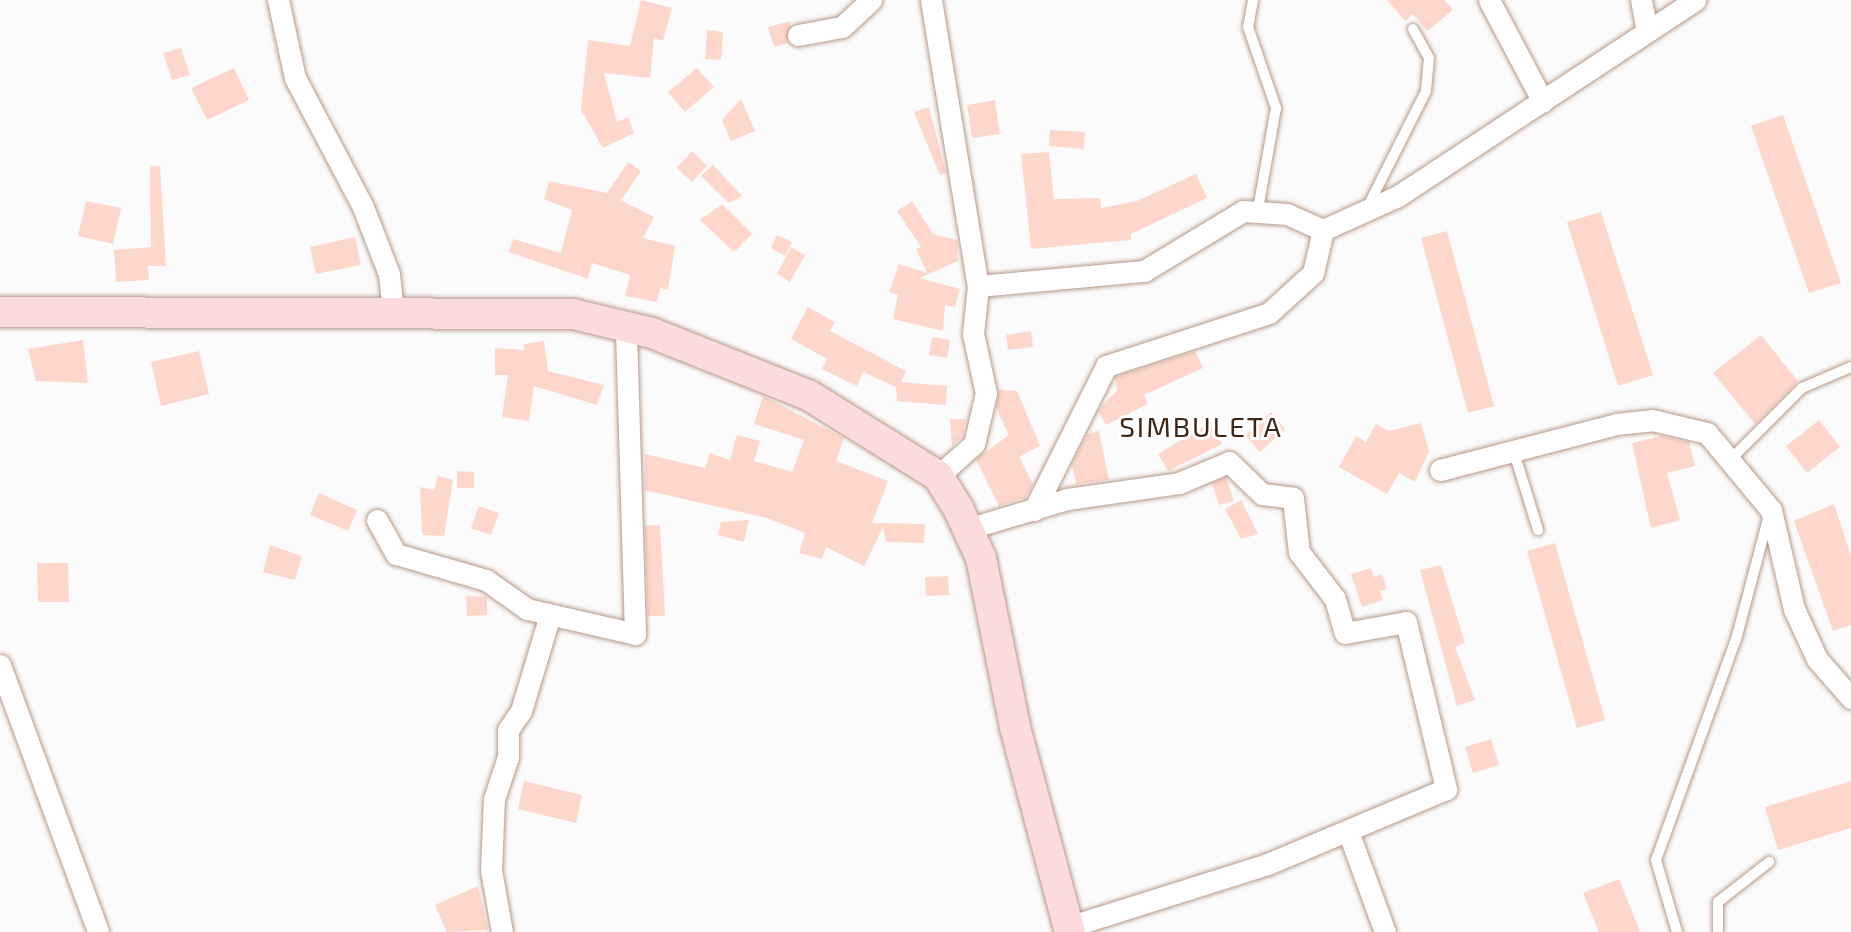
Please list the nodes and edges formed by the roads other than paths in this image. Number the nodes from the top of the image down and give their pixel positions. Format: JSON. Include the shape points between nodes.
{"nodes":[{"id":1,"x":278,"y":0,"type":"edge"},
{"id":2,"x":871,"y":0,"type":"edge"},
{"id":3,"x":931,"y":0,"type":"edge"},
{"id":4,"x":1253,"y":0,"type":"edge"},
{"id":5,"x":1489,"y":0,"type":"edge"},
{"id":6,"x":1641,"y":0,"type":"edge"},
{"id":7,"x":1695,"y":0,"type":"edge"},
{"id":8,"x":1413,"y":29,"type":"dead end"},
{"id":9,"x":1647,"y":30,"type":"junction"},
{"id":10,"x":799,"y":35,"type":"dead end"},
{"id":11,"x":1543,"y":102,"type":"junction"},
{"id":12,"x":1258,"y":209,"type":"junction"},
{"id":13,"x":1365,"y":212,"type":"junction"},
{"id":14,"x":1323,"y":230,"type":"junction"},
{"id":15,"x":978,"y":286,"type":"junction"},
{"id":16,"x":0,"y":312,"type":"edge"},
{"id":17,"x":393,"y":312,"type":"junction"},
{"id":18,"x":626,"y":329,"type":"junction"},
{"id":19,"x":1851,"y":367,"type":"edge"},
{"id":20,"x":1513,"y":449,"type":"junction"},
{"id":21,"x":1731,"y":459,"type":"junction"},
{"id":22,"x":1440,"y":470,"type":"dead end"},
{"id":23,"x":938,"y":476,"type":"junction"},
{"id":24,"x":1034,"y":510,"type":"junction"},
{"id":25,"x":1771,"y":510,"type":"junction"},
{"id":26,"x":377,"y":520,"type":"dead end"},
{"id":27,"x":967,"y":529,"type":"junction"},
{"id":28,"x":1538,"y":530,"type":"dead end"},
{"id":29,"x":550,"y":615,"type":"junction"},
{"id":30,"x":0,"y":665,"type":"edge"},
{"id":31,"x":1851,"y":698,"type":"edge"},
{"id":32,"x":1348,"y":831,"type":"junction"},
{"id":33,"x":1769,"y":862,"type":"dead end"},
{"id":34,"x":1069,"y":930,"type":"edge"},
{"id":35,"x":98,"y":932,"type":"edge"},
{"id":36,"x":502,"y":932,"type":"edge"},
{"id":37,"x":1385,"y":932,"type":"edge"},
{"id":38,"x":1677,"y":932,"type":"edge"},
{"id":39,"x":1718,"y":932,"type":"edge"}],
"edges":[{"from":1,"to":17,"type":"street","via":[[295,78],[363,207],[389,274]]},
{"from":2,"to":10,"type":"street","via":[[842,27]]},
{"from":3,"to":15,"type":"street"},
{"from":4,"to":12,"type":"lane","via":[[1248,27],[1276,108]]},
{"from":5,"to":11,"type":"street"},
{"from":6,"to":9,"type":"street"},
{"from":7,"to":9,"type":"street"},
{"from":8,"to":13,"type":"lane","via":[[1429,58],[1426,91]]},
{"from":9,"to":11,"type":"street"},
{"from":11,"to":13,"type":"street"},
{"from":12,"to":14,"type":"street"},
{"from":12,"to":15,"type":"street","via":[[1175,248],[1144,271],[1091,271]]},
{"from":13,"to":14,"type":"street"},
{"from":14,"to":24,"type":"street","via":[[1313,273],[1269,313],[1106,366]]},
{"from":15,"to":23,"type":"street","via":[[973,334],[986,393],[974,443]]},
{"from":16,"to":17,"type":"street","via":[[127,317]]},
{"from":17,"to":18,"type":"street","via":[[549,312]]},
{"from":18,"to":23,"type":"street","via":[[652,333],[810,396]]},
{"from":18,"to":29,"type":"street","via":[[638,631],[629,635]]},
{"from":19,"to":21,"type":"lane","via":[[1802,388]]},
{"from":20,"to":21,"type":"street","via":[[1652,420],[1707,433]]},
{"from":20,"to":22,"type":"street"},
{"from":20,"to":28,"type":"lane"},
{"from":21,"to":25,"type":"street"},
{"from":23,"to":27,"type":"street"},
{"from":24,"to":27,"type":"street"},
{"from":24,"to":32,"type":"street","via":[[1179,483],[1228,462],[1262,494],[1293,498],[1299,552],[1335,600],[1345,633],[1406,622],[1446,789]]},
{"from":25,"to":31,"type":"street","via":[[1794,609],[1817,659]]},
{"from":25,"to":38,"type":"lane","via":[[1737,636],[1656,860]]},
{"from":26,"to":29,"type":"street","via":[[396,554],[486,580],[517,604]]},
{"from":27,"to":34,"type":"street","via":[[981,558],[1014,727]]},
{"from":29,"to":36,"type":"street","via":[[521,711],[508,730],[508,757],[494,799],[491,870]]},
{"from":30,"to":35,"type":"street"},
{"from":32,"to":34,"type":"street","via":[[1268,864]]},
{"from":32,"to":37,"type":"street"},
{"from":33,"to":39,"type":"lane","via":[[1718,902]]}]}
